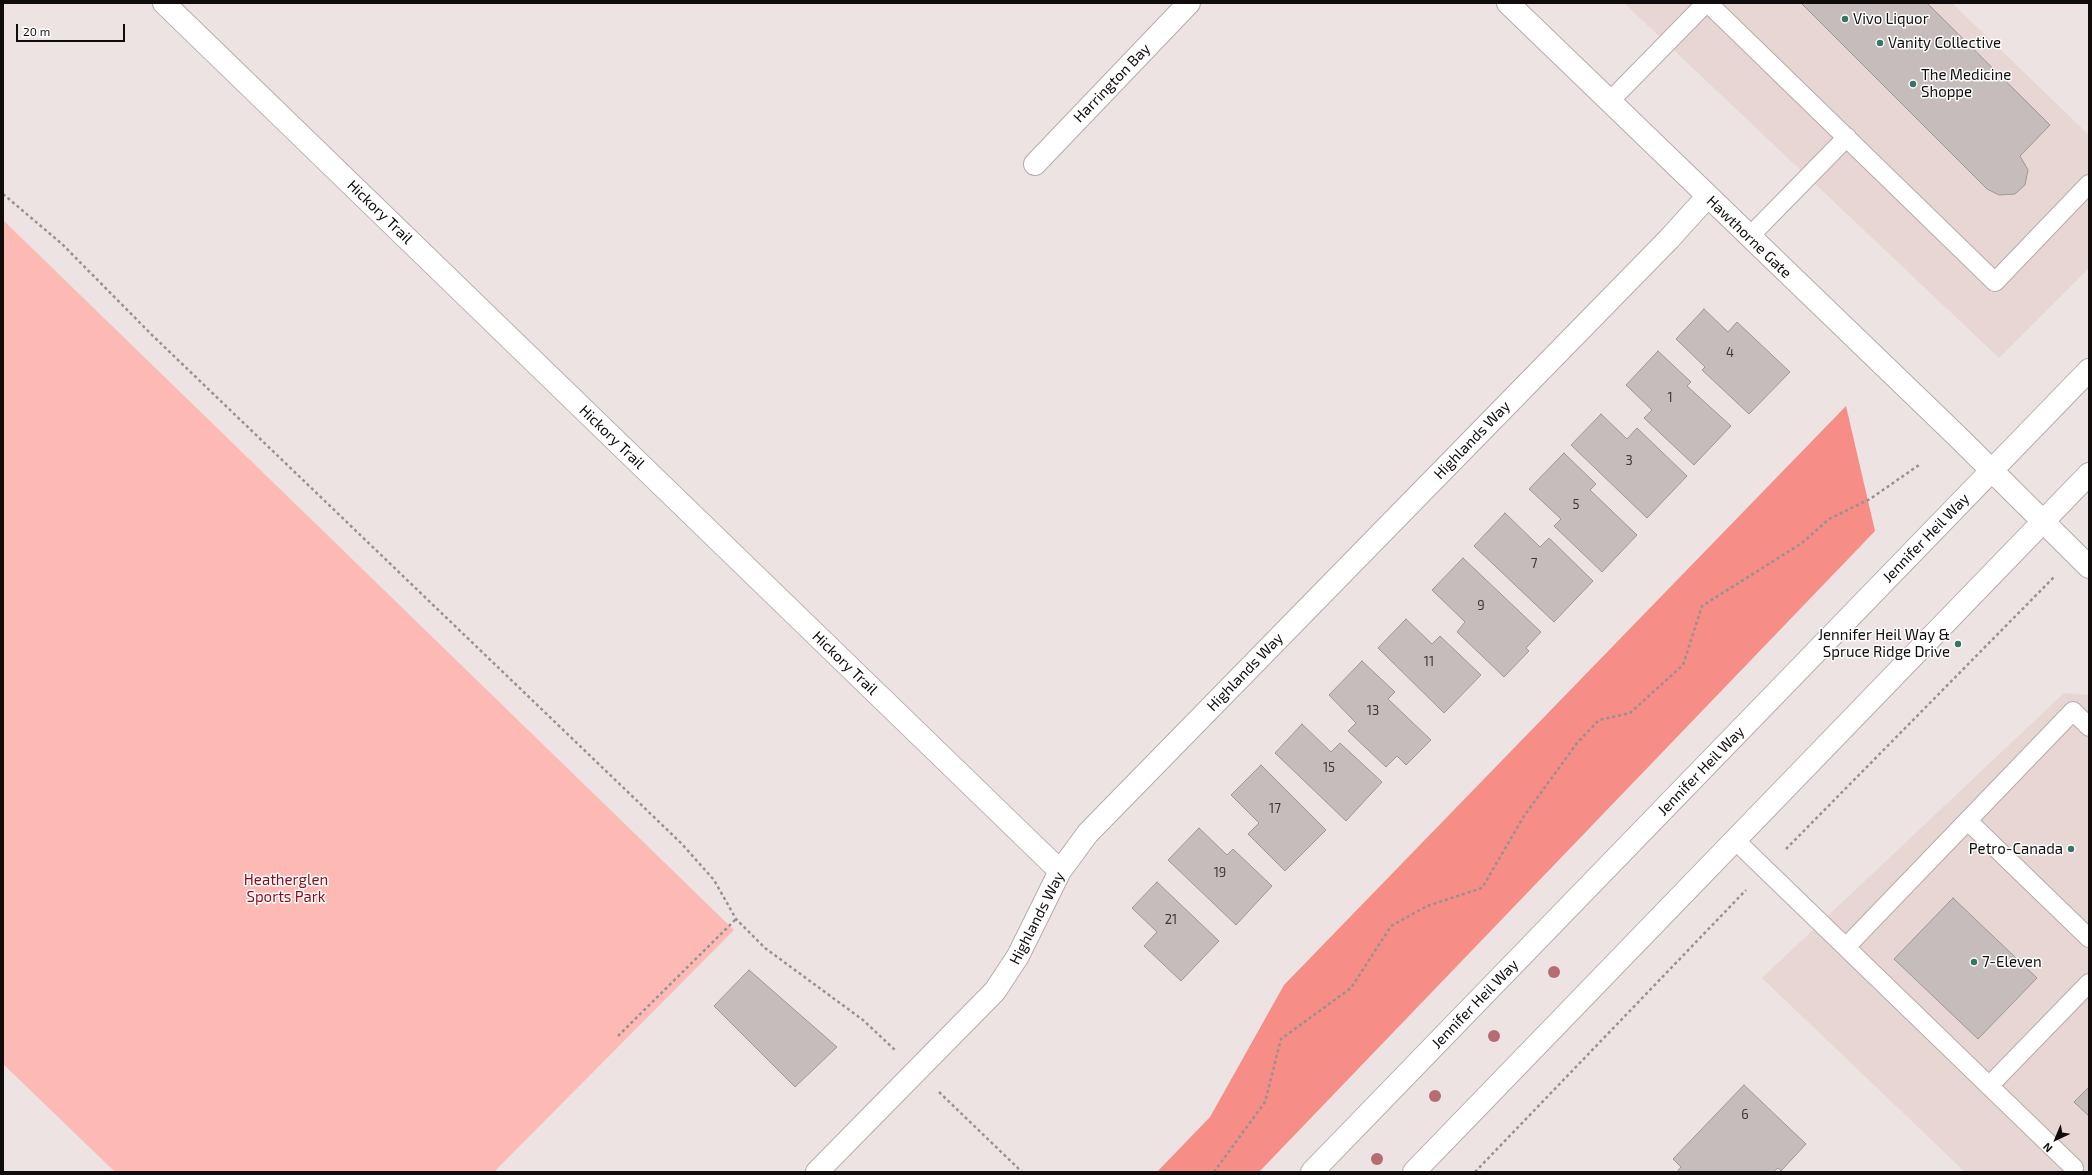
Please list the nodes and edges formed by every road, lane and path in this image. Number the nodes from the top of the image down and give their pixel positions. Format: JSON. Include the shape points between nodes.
{"nodes":[{"id":1,"x":164,"y":3,"type":"edge"},
{"id":2,"x":1189,"y":3,"type":"edge"},
{"id":3,"x":1508,"y":3,"type":"edge"},
{"id":4,"x":1707,"y":3,"type":"edge"},
{"id":5,"x":1609,"y":102,"type":"junction"},
{"id":6,"x":1847,"y":138,"type":"junction"},
{"id":7,"x":1035,"y":164,"type":"dead end"},
{"id":8,"x":2089,"y":184,"type":"edge"},
{"id":9,"x":3,"y":194,"type":"edge"},
{"id":10,"x":1708,"y":197,"type":"junction"},
{"id":11,"x":1749,"y":237,"type":"junction"},
{"id":12,"x":2089,"y":370,"type":"edge"},
{"id":13,"x":1919,"y":465,"type":"dead end"},
{"id":14,"x":1992,"y":470,"type":"junction"},
{"id":15,"x":2089,"y":474,"type":"edge"},
{"id":16,"x":2043,"y":521,"type":"junction"},
{"id":17,"x":2089,"y":567,"type":"edge"},
{"id":18,"x":2040,"y":592,"type":"dead end"},
{"id":19,"x":2089,"y":727,"type":"edge"},
{"id":20,"x":1968,"y":821,"type":"junction"},
{"id":21,"x":1806,"y":828,"type":"dead end"},
{"id":22,"x":1735,"y":840,"type":"junction"},
{"id":23,"x":1060,"y":871,"type":"junction"},
{"id":24,"x":1733,"y":903,"type":"dead end"},
{"id":25,"x":736,"y":918,"type":"junction"},
{"id":26,"x":2089,"y":938,"type":"edge"},
{"id":27,"x":1846,"y":947,"type":"junction"},
{"id":28,"x":2089,"y":982,"type":"edge"},
{"id":29,"x":618,"y":1036,"type":"dead end"},
{"id":30,"x":917,"y":1070,"type":"junction"},
{"id":31,"x":1989,"y":1086,"type":"junction"},
{"id":32,"x":2074,"y":1168,"type":"dead end"},
{"id":33,"x":817,"y":1172,"type":"edge"},
{"id":34,"x":1022,"y":1172,"type":"edge"},
{"id":35,"x":1214,"y":1172,"type":"edge"},
{"id":36,"x":1312,"y":1172,"type":"edge"},
{"id":37,"x":1414,"y":1172,"type":"edge"},
{"id":38,"x":1475,"y":1172,"type":"edge"}],
"edges":[{"from":1,"to":23,"type":"street","name":"Hickory Trail"},
{"from":2,"to":7,"type":"street","name":"Harrington Bay"},
{"from":3,"to":5,"type":"street","name":"Hawthorne Gate"},
{"from":4,"to":5,"type":"lane"},
{"from":4,"to":6,"type":"lane"},
{"from":5,"to":10,"type":"street","name":"Hawthorne Gate"},
{"from":6,"to":8,"type":"lane","via":[[1995,282]]},
{"from":6,"to":11,"type":"lane"},
{"from":9,"to":25,"type":"path","via":[[62,244],[152,335],[682,844],[714,880]]},
{"from":10,"to":11,"type":"street","name":"Hawthorne Gate"},
{"from":10,"to":23,"type":"street","name":"Highlands Way","via":[[1088,833]]},
{"from":11,"to":14,"type":"street","name":"Hawthorne Gate"},
{"from":12,"to":14,"type":"street","name":"Jennifer Heil Way"},
{"from":13,"to":35,"type":"path","via":[[1870,499],[1829,519],[1802,543],[1702,606],[1683,666],[1630,713],[1599,720],[1578,743],[1524,816],[1482,888],[1427,906],[1391,926],[1351,988],[1281,1039],[1265,1102]]},
{"from":14,"to":16,"type":"street","name":"Hawthorne Gate"},
{"from":14,"to":36,"type":"street","name":"Jennifer Heil Way"},
{"from":15,"to":16,"type":"street"},
{"from":16,"to":17,"type":"street","name":"Hawthorne Gate"},
{"from":16,"to":22,"type":"street"},
{"from":18,"to":21,"type":"path"},
{"from":19,"to":20,"type":"lane","via":[[2073,711]]},
{"from":20,"to":26,"type":"lane"},
{"from":20,"to":27,"type":"lane"},
{"from":22,"to":27,"type":"lane"},
{"from":22,"to":37,"type":"street"},
{"from":23,"to":30,"type":"street","name":"Highlands Way","via":[[1007,975],[995,991]]},
{"from":24,"to":38,"type":"path"},
{"from":25,"to":29,"type":"path"},
{"from":25,"to":30,"type":"path","via":[[765,948],[863,1020]]},
{"from":27,"to":31,"type":"lane"},
{"from":28,"to":31,"type":"lane"},
{"from":30,"to":33,"type":"street","name":"Highlands Way"},
{"from":30,"to":34,"type":"path"},
{"from":31,"to":32,"type":"lane"}]}
